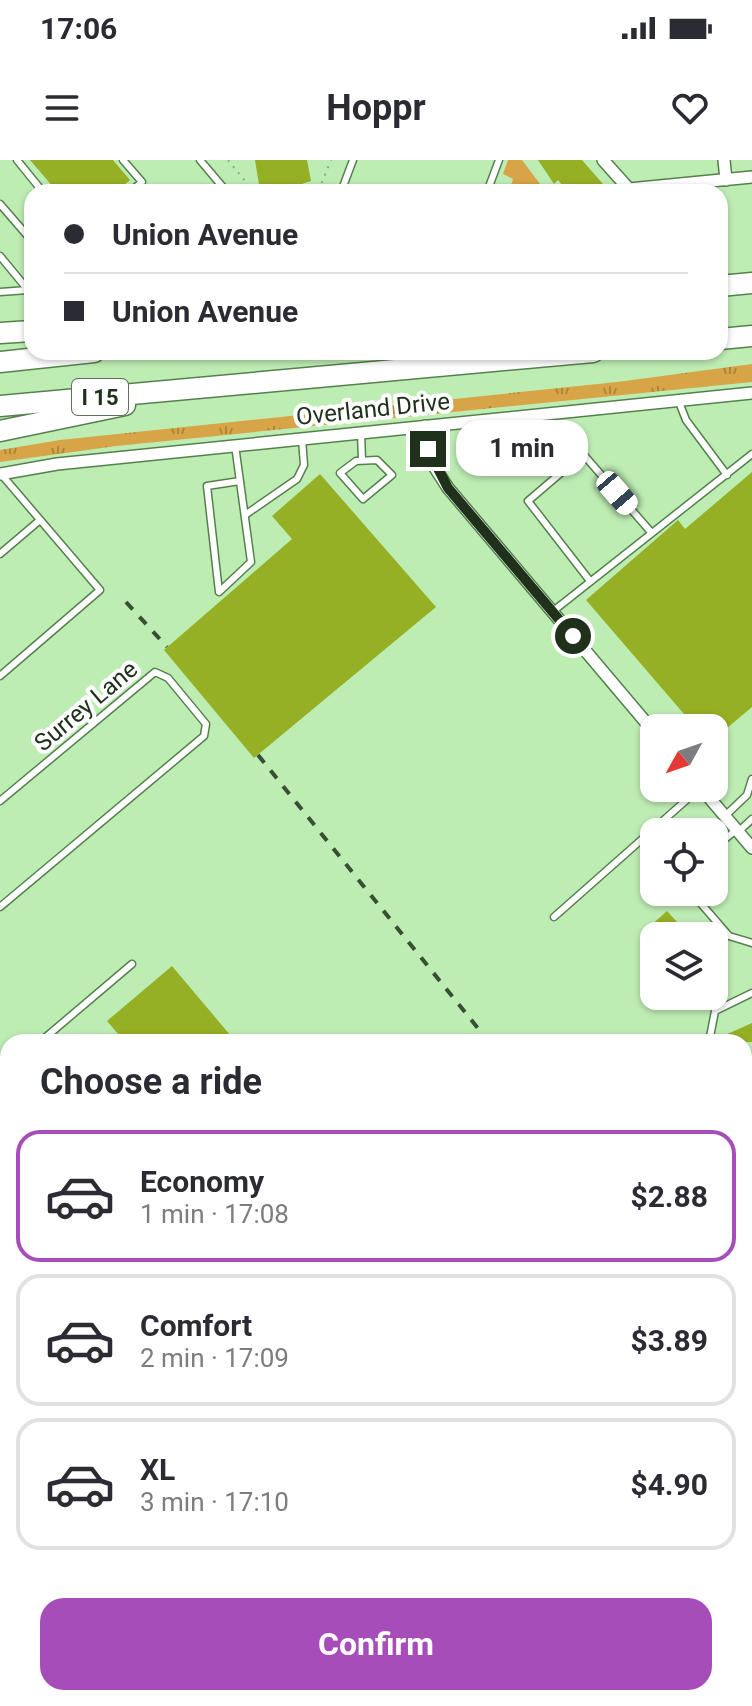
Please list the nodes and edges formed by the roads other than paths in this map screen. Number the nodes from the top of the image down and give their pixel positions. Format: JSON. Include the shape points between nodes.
{"nodes":[{"id":1,"x":17,"y":160,"type":"edge"},
{"id":2,"x":123,"y":160,"type":"edge"},
{"id":3,"x":200,"y":160,"type":"edge"},
{"id":4,"x":353,"y":160,"type":"edge"},
{"id":5,"x":499,"y":160,"type":"edge"},
{"id":6,"x":603,"y":160,"type":"edge"},
{"id":7,"x":724,"y":160,"type":"edge"},
{"id":8,"x":752,"y":177,"type":"edge"},
{"id":9,"x":726,"y":180,"type":"junction"},
{"id":10,"x":36,"y":184,"type":"edge"},
{"id":11,"x":140,"y":184,"type":"edge"},
{"id":12,"x":220,"y":184,"type":"edge"},
{"id":13,"x":344,"y":184,"type":"edge"},
{"id":14,"x":490,"y":184,"type":"edge"},
{"id":15,"x":625,"y":184,"type":"edge"},
{"id":16,"x":683,"y":184,"type":"edge"},
{"id":17,"x":0,"y":204,"type":"edge"},
{"id":18,"x":24,"y":232,"type":"edge"},
{"id":19,"x":0,"y":256,"type":"edge"},
{"id":20,"x":24,"y":283,"type":"edge"},
{"id":21,"x":752,"y":283,"type":"edge"},
{"id":22,"x":728,"y":285,"type":"edge"},
{"id":23,"x":24,"y":290,"type":"edge"},
{"id":24,"x":0,"y":292,"type":"edge"},
{"id":25,"x":24,"y":332,"type":"edge"},
{"id":26,"x":0,"y":333,"type":"edge"},
{"id":27,"x":752,"y":336,"type":"edge"},
{"id":28,"x":728,"y":338,"type":"edge"},
{"id":29,"x":24,"y":359,"type":"edge"},
{"id":30,"x":505,"y":360,"type":"edge"},
{"id":31,"x":0,"y":362,"type":"edge"},
{"id":32,"x":199,"y":388,"type":"junction"},
{"id":33,"x":752,"y":393,"type":"edge"},
{"id":34,"x":679,"y":401,"type":"junction"},
{"id":35,"x":0,"y":406,"type":"edge"},
{"id":36,"x":425,"y":426,"type":"junction"},
{"id":37,"x":0,"y":431,"type":"edge"},
{"id":38,"x":361,"y":433,"type":"junction"},
{"id":39,"x":302,"y":439,"type":"junction"},
{"id":40,"x":235,"y":445,"type":"junction"},
{"id":41,"x":752,"y":454,"type":"edge"},
{"id":42,"x":362,"y":460,"type":"junction"},
{"id":43,"x":0,"y":474,"type":"edge"},
{"id":44,"x":727,"y":475,"type":"junction"},
{"id":45,"x":240,"y":481,"type":"junction"},
{"id":46,"x":245,"y":515,"type":"junction"},
{"id":47,"x":40,"y":520,"type":"junction"},
{"id":48,"x":650,"y":531,"type":"junction"},
{"id":49,"x":0,"y":554,"type":"edge"},
{"id":50,"x":590,"y":581,"type":"junction"},
{"id":51,"x":552,"y":612,"type":"junction"},
{"id":52,"x":0,"y":676,"type":"edge"},
{"id":53,"x":640,"y":716,"type":"edge"},
{"id":54,"x":752,"y":779,"type":"edge"},
{"id":55,"x":0,"y":801,"type":"edge"},
{"id":56,"x":685,"y":802,"type":"edge"},
{"id":57,"x":713,"y":802,"type":"edge"},
{"id":58,"x":725,"y":816,"type":"junction"},
{"id":59,"x":752,"y":819,"type":"edge"},
{"id":60,"x":737,"y":831,"type":"junction"},
{"id":61,"x":728,"y":838,"type":"edge"},
{"id":62,"x":752,"y":848,"type":"edge"},
{"id":63,"x":703,"y":906,"type":"edge"},
{"id":64,"x":0,"y":907,"type":"edge"},
{"id":65,"x":554,"y":917,"type":"dead end"},
{"id":66,"x":752,"y":943,"type":"edge"},
{"id":67,"x":132,"y":964,"type":"dead end"},
{"id":68,"x":752,"y":993,"type":"edge"},
{"id":69,"x":49,"y":1034,"type":"edge"},
{"id":70,"x":711,"y":1034,"type":"edge"}],
"edges":[{"from":1,"to":10,"type":"lane"},
{"from":2,"to":11,"type":"lane"},
{"from":3,"to":12,"type":"lane"},
{"from":4,"to":13,"type":"lane"},
{"from":5,"to":14,"type":"lane"},
{"from":6,"to":15,"type":"street"},
{"from":7,"to":9,"type":"street"},
{"from":8,"to":9,"type":"street"},
{"from":9,"to":16,"type":"street"},
{"from":17,"to":18,"type":"lane"},
{"from":19,"to":20,"type":"lane"},
{"from":21,"to":22,"type":"highway"},
{"from":23,"to":24,"type":"lane"},
{"from":25,"to":26,"type":"highway"},
{"from":27,"to":28,"type":"highway"},
{"from":29,"to":31,"type":"highway","number":"I 15"},
{"from":30,"to":32,"type":"highway","number":"I 15"},
{"from":32,"to":35,"type":"highway","number":"I 15"},
{"from":32,"to":37,"type":"highway"},
{"from":33,"to":34,"type":"street","name":"Overland Drive"},
{"from":34,"to":36,"type":"street","name":"Overland Drive"},
{"from":34,"to":44,"type":"lane","via":[[686,420]]},
{"from":36,"to":38,"type":"street","name":"Overland Drive"},
{"from":36,"to":51,"type":"street","via":[[439,475]]},
{"from":38,"to":39,"type":"street","name":"Overland Drive"},
{"from":38,"to":42,"type":"lane"},
{"from":39,"to":40,"type":"street","name":"Overland Drive"},
{"from":39,"to":46,"type":"lane","via":[[304,465],[297,479]]},
{"from":40,"to":43,"type":"street","name":"Overland Drive"},
{"from":40,"to":45,"type":"lane"},
{"from":41,"to":44,"type":"lane"},
{"from":42,"to":42,"type":"lane","via":[[349,463],[340,473],[363,499],[392,475],[377,460]]},
{"from":43,"to":47,"type":"lane"},
{"from":44,"to":48,"type":"lane"},
{"from":45,"to":46,"type":"lane"},
{"from":45,"to":46,"type":"lane","via":[[207,486],[219,592],[251,562]]},
{"from":47,"to":49,"type":"lane"},
{"from":47,"to":52,"type":"lane","via":[[100,590]]},
{"from":48,"to":50,"type":"lane"},
{"from":48,"to":50,"type":"lane","via":[[583,454],[528,501]]},
{"from":50,"to":51,"type":"lane"},
{"from":51,"to":53,"type":"street"},
{"from":54,"to":58,"type":"lane","via":[[747,795]]},
{"from":55,"to":64,"type":"lane","name":"Surrey Lane","via":[[159,671],[207,728],[204,736]]},
{"from":56,"to":65,"type":"lane"},
{"from":57,"to":58,"type":"street"},
{"from":58,"to":60,"type":"street"},
{"from":59,"to":60,"type":"lane"},
{"from":60,"to":61,"type":"lane"},
{"from":60,"to":62,"type":"street"},
{"from":63,"to":66,"type":"lane","via":[[729,936]]},
{"from":67,"to":69,"type":"lane"},
{"from":68,"to":70,"type":"lane","via":[[715,1011]]}]}
